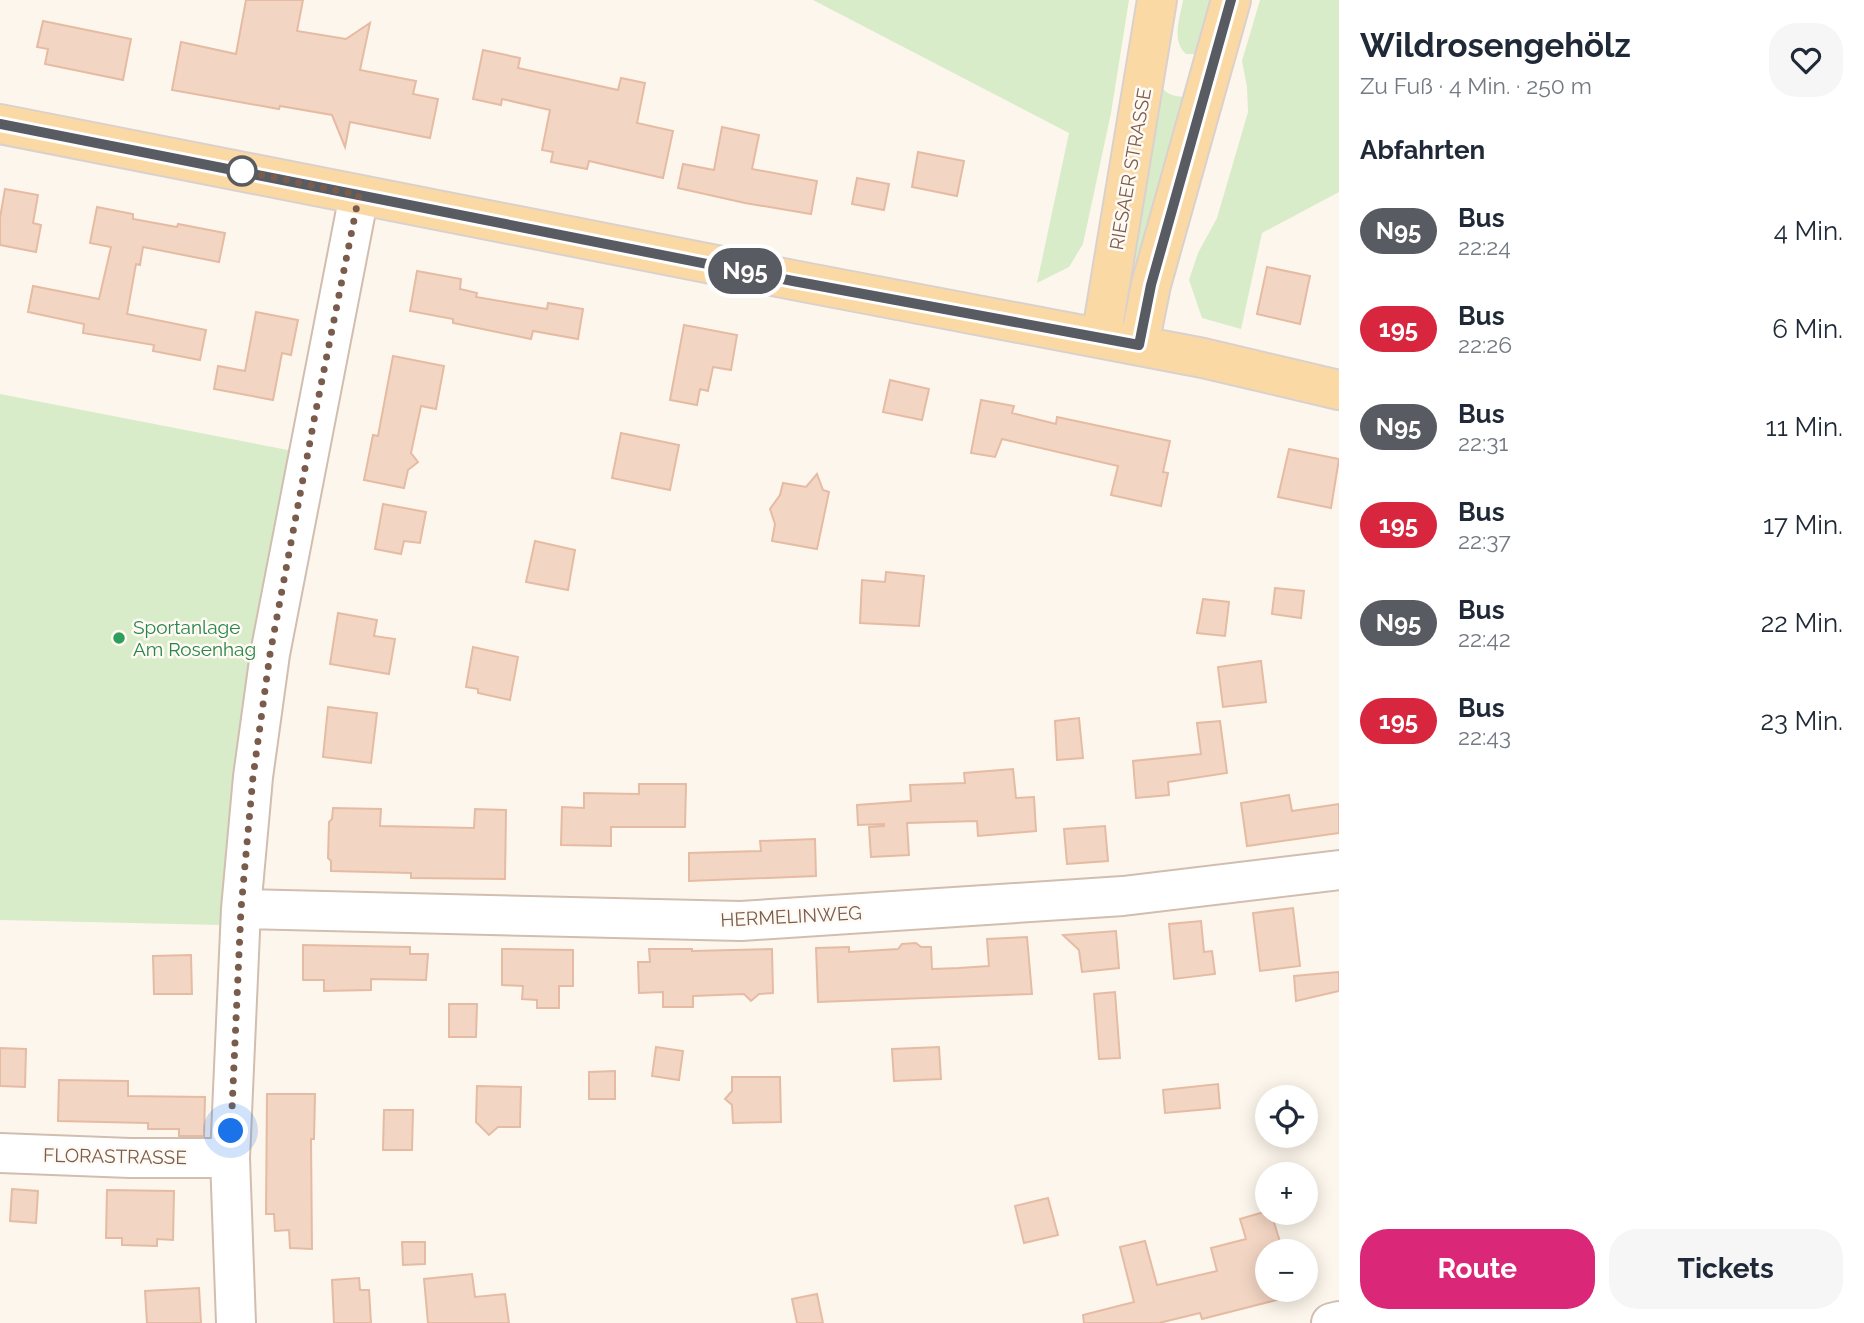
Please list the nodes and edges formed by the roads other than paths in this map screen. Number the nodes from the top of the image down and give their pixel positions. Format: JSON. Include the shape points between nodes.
{"nodes":[{"id":1,"x":1157,"y":0,"type":"edge"},
{"id":2,"x":1231,"y":0,"type":"edge"},
{"id":3,"x":1151,"y":44,"type":"junction"},
{"id":4,"x":1215,"y":59,"type":"junction"},
{"id":5,"x":0,"y":124,"type":"edge"},
{"id":6,"x":359,"y":195,"type":"junction"},
{"id":7,"x":1101,"y":338,"type":"junction"},
{"id":8,"x":1139,"y":345,"type":"junction"},
{"id":9,"x":1339,"y":390,"type":"edge"},
{"id":10,"x":1339,"y":870,"type":"edge"},
{"id":11,"x":241,"y":909,"type":"junction"},
{"id":12,"x":0,"y":1153,"type":"edge"},
{"id":13,"x":230,"y":1158,"type":"junction"},
{"id":14,"x":1339,"y":1321,"type":"edge"},
{"id":15,"x":236,"y":1323,"type":"edge"},
{"id":16,"x":1331,"y":1323,"type":"edge"}],
"edges":[{"from":1,"to":3,"type":"main road","name":"RIESAER STRASSE"},
{"from":2,"to":4,"type":"main road"},
{"from":3,"to":4,"type":"main road","via":[[1168,73],[1186,80]]},
{"from":3,"to":7,"type":"main road","name":"RIESAER STRASSE"},
{"from":4,"to":8,"type":"main road","via":[[1151,285]]},
{"from":5,"to":6,"type":"main road"},
{"from":6,"to":7,"type":"main road"},
{"from":6,"to":11,"type":"street","via":[[270,654]]},
{"from":7,"to":8,"type":"main road"},
{"from":8,"to":9,"type":"main road"},
{"from":10,"to":11,"type":"street","name":"HERMELINWEG","via":[[1123,896],[741,920]]},
{"from":11,"to":13,"type":"street"},
{"from":12,"to":13,"type":"street","name":"FLORASTRASSE"},
{"from":13,"to":15,"type":"street"},
{"from":14,"to":16,"type":"street"}]}
